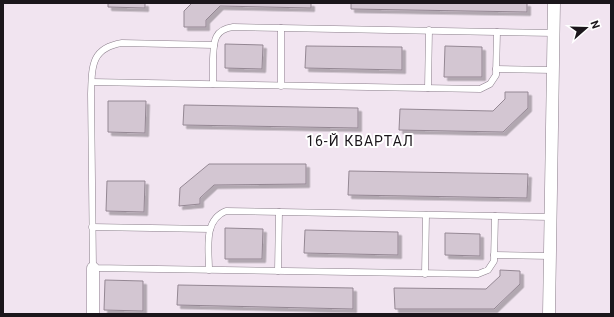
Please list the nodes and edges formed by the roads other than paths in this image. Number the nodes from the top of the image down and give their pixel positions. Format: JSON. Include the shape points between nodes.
{"nodes":[{"id":1,"x":554,"y":3,"type":"edge"},
{"id":2,"x":282,"y":28,"type":"junction"},
{"id":3,"x":429,"y":30,"type":"junction"},
{"id":4,"x":497,"y":32,"type":"junction"},
{"id":5,"x":554,"y":33,"type":"junction"},
{"id":6,"x":214,"y":45,"type":"junction"},
{"id":7,"x":496,"y":69,"type":"junction"},
{"id":8,"x":553,"y":70,"type":"junction"},
{"id":9,"x":92,"y":82,"type":"junction"},
{"id":10,"x":213,"y":84,"type":"junction"},
{"id":11,"x":280,"y":86,"type":"junction"},
{"id":12,"x":428,"y":88,"type":"junction"},
{"id":13,"x":279,"y":212,"type":"junction"},
{"id":14,"x":426,"y":215,"type":"junction"},
{"id":15,"x":495,"y":216,"type":"junction"},
{"id":16,"x":550,"y":217,"type":"junction"},
{"id":17,"x":92,"y":227,"type":"junction"},
{"id":18,"x":210,"y":229,"type":"junction"},
{"id":19,"x":494,"y":255,"type":"junction"},
{"id":20,"x":550,"y":256,"type":"junction"},
{"id":21,"x":93,"y":268,"type":"junction"},
{"id":22,"x":209,"y":270,"type":"junction"},
{"id":23,"x":278,"y":271,"type":"junction"},
{"id":24,"x":425,"y":274,"type":"junction"},
{"id":25,"x":93,"y":314,"type":"edge"},
{"id":26,"x":549,"y":314,"type":"edge"}],
"edges":[{"from":1,"to":5,"type":"street"},
{"from":2,"to":3,"type":"lane"},
{"from":2,"to":6,"type":"lane","via":[[227,28],[217,34]]},
{"from":2,"to":11,"type":"lane"},
{"from":3,"to":4,"type":"lane"},
{"from":3,"to":12,"type":"lane"},
{"from":4,"to":5,"type":"lane"},
{"from":4,"to":7,"type":"lane"},
{"from":5,"to":8,"type":"street"},
{"from":6,"to":9,"type":"lane","via":[[110,45],[94,62]]},
{"from":6,"to":10,"type":"lane"},
{"from":7,"to":8,"type":"lane"},
{"from":7,"to":12,"type":"lane","via":[[492,82],[480,89]]},
{"from":8,"to":16,"type":"street"},
{"from":9,"to":10,"type":"lane"},
{"from":9,"to":17,"type":"lane"},
{"from":10,"to":11,"type":"lane"},
{"from":11,"to":12,"type":"lane"},
{"from":13,"to":14,"type":"lane"},
{"from":13,"to":18,"type":"lane","via":[[226,211],[214,219]]},
{"from":13,"to":23,"type":"lane"},
{"from":14,"to":15,"type":"lane"},
{"from":14,"to":24,"type":"lane"},
{"from":15,"to":16,"type":"lane"},
{"from":15,"to":19,"type":"lane"},
{"from":16,"to":20,"type":"street"},
{"from":17,"to":18,"type":"lane"},
{"from":17,"to":21,"type":"lane"},
{"from":18,"to":22,"type":"lane"},
{"from":19,"to":20,"type":"lane"},
{"from":19,"to":24,"type":"lane","via":[[490,267],[483,273]]},
{"from":20,"to":26,"type":"street"},
{"from":21,"to":22,"type":"lane"},
{"from":21,"to":25,"type":"street"},
{"from":22,"to":23,"type":"lane"},
{"from":23,"to":24,"type":"lane"}]}
